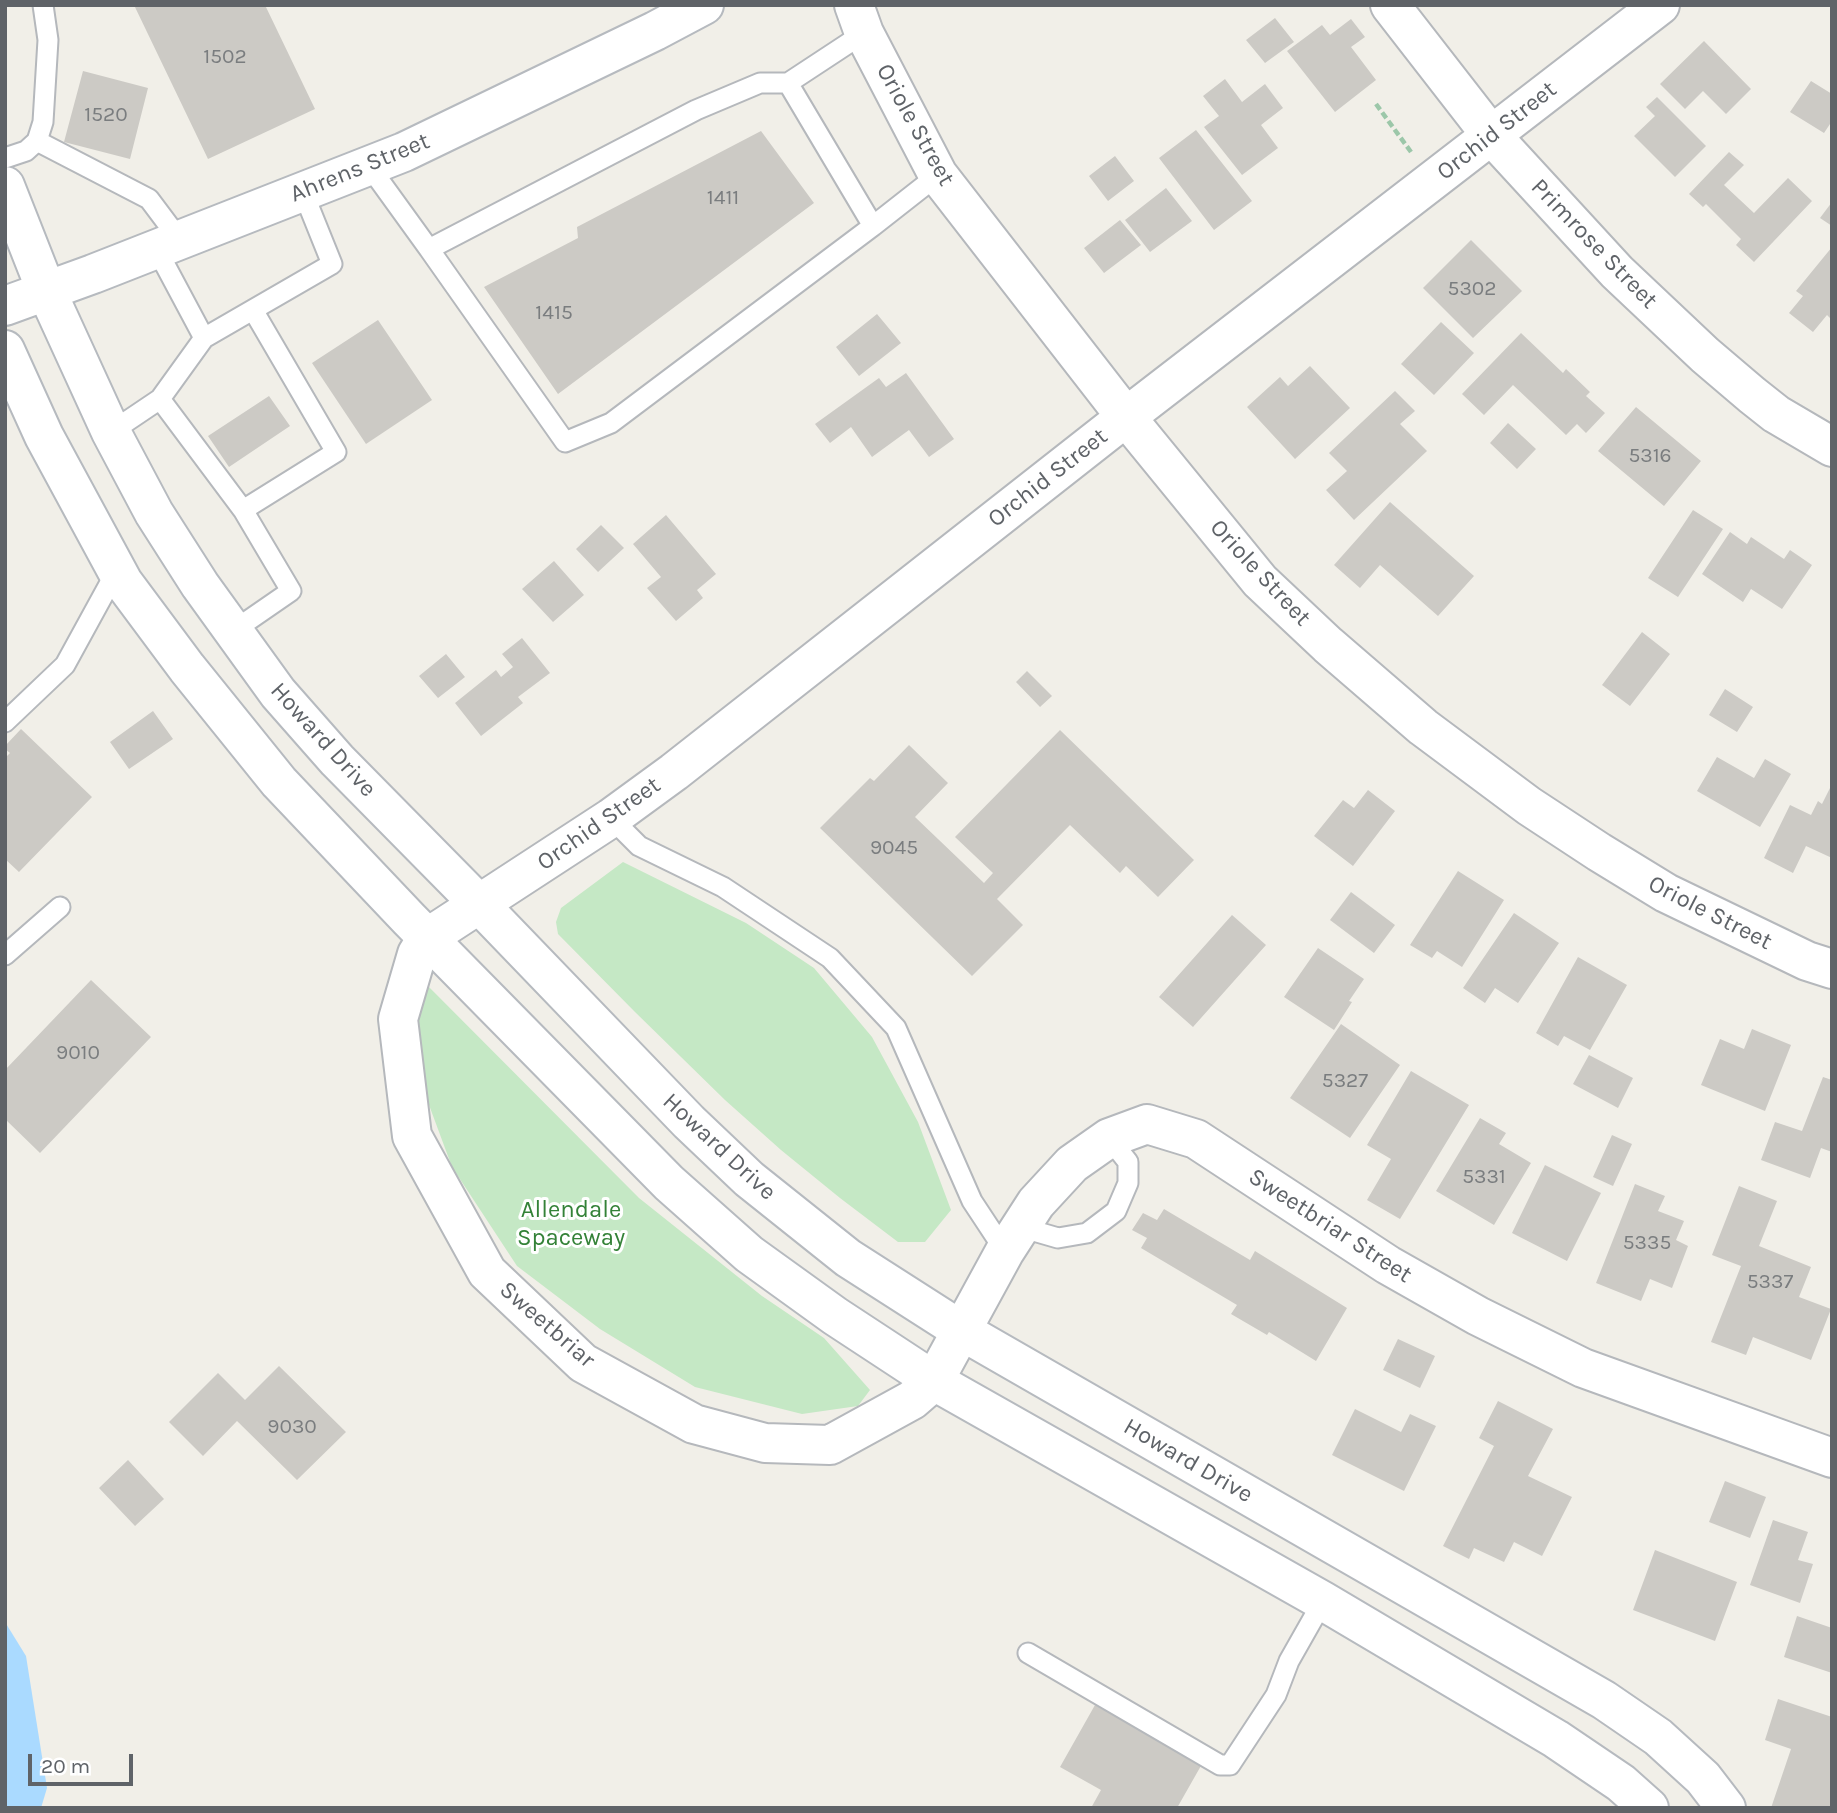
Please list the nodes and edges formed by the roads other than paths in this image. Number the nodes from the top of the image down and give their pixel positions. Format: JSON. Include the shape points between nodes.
{"nodes":[{"id":1,"x":43,"y":5,"type":"edge"},
{"id":2,"x":704,"y":5,"type":"edge"},
{"id":3,"x":1390,"y":5,"type":"edge"},
{"id":4,"x":1660,"y":5,"type":"edge"},
{"id":5,"x":859,"y":19,"type":"edge"},
{"id":6,"x":788,"y":83,"type":"junction"},
{"id":7,"x":1491,"y":135,"type":"junction"},
{"id":8,"x":37,"y":141,"type":"junction"},
{"id":9,"x":5,"y":158,"type":"edge"},
{"id":10,"x":369,"y":166,"type":"junction"},
{"id":11,"x":939,"y":174,"type":"junction"},
{"id":12,"x":5,"y":186,"type":"edge"},
{"id":13,"x":303,"y":192,"type":"junction"},
{"id":14,"x":873,"y":226,"type":"junction"},
{"id":15,"x":167,"y":244,"type":"junction"},
{"id":16,"x":429,"y":249,"type":"junction"},
{"id":17,"x":46,"y":290,"type":"junction"},
{"id":18,"x":5,"y":306,"type":"edge"},
{"id":19,"x":253,"y":310,"type":"junction"},
{"id":20,"x":204,"y":338,"type":"junction"},
{"id":21,"x":5,"y":350,"type":"edge"},
{"id":22,"x":160,"y":399,"type":"junction"},
{"id":23,"x":1126,"y":417,"type":"junction"},
{"id":24,"x":111,"y":432,"type":"junction"},
{"id":25,"x":1832,"y":447,"type":"edge"},
{"id":26,"x":243,"y":510,"type":"junction"},
{"id":27,"x":117,"y":570,"type":"junction"},
{"id":28,"x":233,"y":631,"type":"junction"},
{"id":29,"x":5,"y":722,"type":"edge"},
{"id":30,"x":611,"y":818,"type":"junction"},
{"id":31,"x":480,"y":905,"type":"junction"},
{"id":32,"x":60,"y":907,"type":"dead end"},
{"id":33,"x":427,"y":938,"type":"junction"},
{"id":34,"x":5,"y":955,"type":"edge"},
{"id":35,"x":1832,"y":969,"type":"edge"},
{"id":36,"x":1109,"y":1138,"type":"junction"},
{"id":37,"x":1013,"y":1239,"type":"junction"},
{"id":38,"x":962,"y":1331,"type":"junction"},
{"id":39,"x":934,"y":1381,"type":"junction"},
{"id":40,"x":1832,"y":1458,"type":"edge"},
{"id":41,"x":1376,"y":1569,"type":"junction"},
{"id":42,"x":1336,"y":1609,"type":"junction"},
{"id":43,"x":1028,"y":1653,"type":"dead end"},
{"id":44,"x":1649,"y":1808,"type":"edge"},
{"id":45,"x":1726,"y":1808,"type":"edge"}],
"edges":[{"from":1,"to":8,"type":"lane","via":[[48,40],[43,122]]},
{"from":2,"to":10,"type":"street","name":"Ahrens Street"},
{"from":3,"to":7,"type":"street","name":"Primrose Street"},
{"from":4,"to":7,"type":"street","name":"Orchid Street"},
{"from":5,"to":6,"type":"lane"},
{"from":5,"to":11,"type":"street","name":"Oriole Street"},
{"from":6,"to":14,"type":"lane"},
{"from":6,"to":16,"type":"lane","via":[[760,83],[696,110]]},
{"from":7,"to":23,"type":"street","name":"Orchid Street"},
{"from":7,"to":25,"type":"street","name":"Primrose Street","via":[[1617,272],[1704,355],[1776,414]]},
{"from":8,"to":9,"type":"lane"},
{"from":8,"to":15,"type":"lane","via":[[149,199]]},
{"from":10,"to":13,"type":"street","name":"Ahrens Street"},
{"from":10,"to":16,"type":"lane"},
{"from":11,"to":14,"type":"lane"},
{"from":11,"to":23,"type":"street","name":"Oriole Street"},
{"from":12,"to":17,"type":"street","name":"Howard Drive"},
{"from":13,"to":15,"type":"street","name":"Ahrens Street"},
{"from":13,"to":19,"type":"lane","via":[[332,264]]},
{"from":14,"to":16,"type":"lane","via":[[611,423],[565,442]]},
{"from":15,"to":17,"type":"street","name":"Ahrens Street"},
{"from":15,"to":20,"type":"lane"},
{"from":17,"to":18,"type":"street","name":"Ahrens Street"},
{"from":17,"to":24,"type":"street","name":"Howard Drive"},
{"from":19,"to":20,"type":"lane"},
{"from":19,"to":26,"type":"lane","via":[[336,452]]},
{"from":20,"to":22,"type":"lane"},
{"from":21,"to":27,"type":"street","via":[[44,436]]},
{"from":22,"to":24,"type":"lane"},
{"from":22,"to":26,"type":"lane"},
{"from":23,"to":30,"type":"street","name":"Orchid Street"},
{"from":23,"to":35,"type":"street","name":"Oriole Street","via":[[1260,580],[1423,727],[1522,801],[1666,893]]},
{"from":24,"to":28,"type":"street","name":"Howard Drive","via":[[154,513]]},
{"from":26,"to":28,"type":"lane","via":[[291,592]]},
{"from":27,"to":29,"type":"lane","via":[[65,665]]},
{"from":27,"to":33,"type":"street","via":[[187,668],[279,782]]},
{"from":28,"to":31,"type":"street","name":"Howard Drive","via":[[278,693],[337,760]]},
{"from":30,"to":31,"type":"street","name":"Orchid Street"},
{"from":30,"to":37,"type":"lane","via":[[639,846],[723,887],[830,958],[896,1028],[972,1201]]},
{"from":31,"to":33,"type":"street","name":"Orchid Street"},
{"from":31,"to":38,"type":"street","name":"Howard Drive","via":[[749,1179],[848,1258]]},
{"from":32,"to":34,"type":"lane"},
{"from":33,"to":39,"type":"street","via":[[669,1183],[749,1254]]},
{"from":33,"to":39,"type":"street","name":"Sweetbriar","via":[[417,954],[398,1019],[412,1136],[487,1272],[583,1363],[694,1424],[765,1443],[830,1444],[912,1400]]},
{"from":36,"to":37,"type":"street","name":"Sweetbriar Street","via":[[1072,1164],[1036,1203]]},
{"from":36,"to":37,"type":"lane","via":[[1128,1162],[1128,1183],[1116,1211],[1087,1233]]},
{"from":36,"to":40,"type":"street","name":"Sweetbriar Street","via":[[1147,1124],[1196,1139],[1388,1265],[1478,1316],[1583,1368]]},
{"from":37,"to":38,"type":"street","name":"Sweetbriar Street"},
{"from":38,"to":39,"type":"street","name":"Sweetbriar Street"},
{"from":38,"to":41,"type":"street","name":"Howard Drive"},
{"from":39,"to":42,"type":"street"},
{"from":41,"to":42,"type":"street"},
{"from":41,"to":45,"type":"street","name":"Howard Drive","via":[[1604,1700],[1658,1737],[1703,1778]]},
{"from":42,"to":43,"type":"lane","via":[[1289,1661],[1276,1695],[1230,1765],[1220,1765]]},
{"from":42,"to":44,"type":"street","via":[[1556,1740],[1621,1783]]}]}
